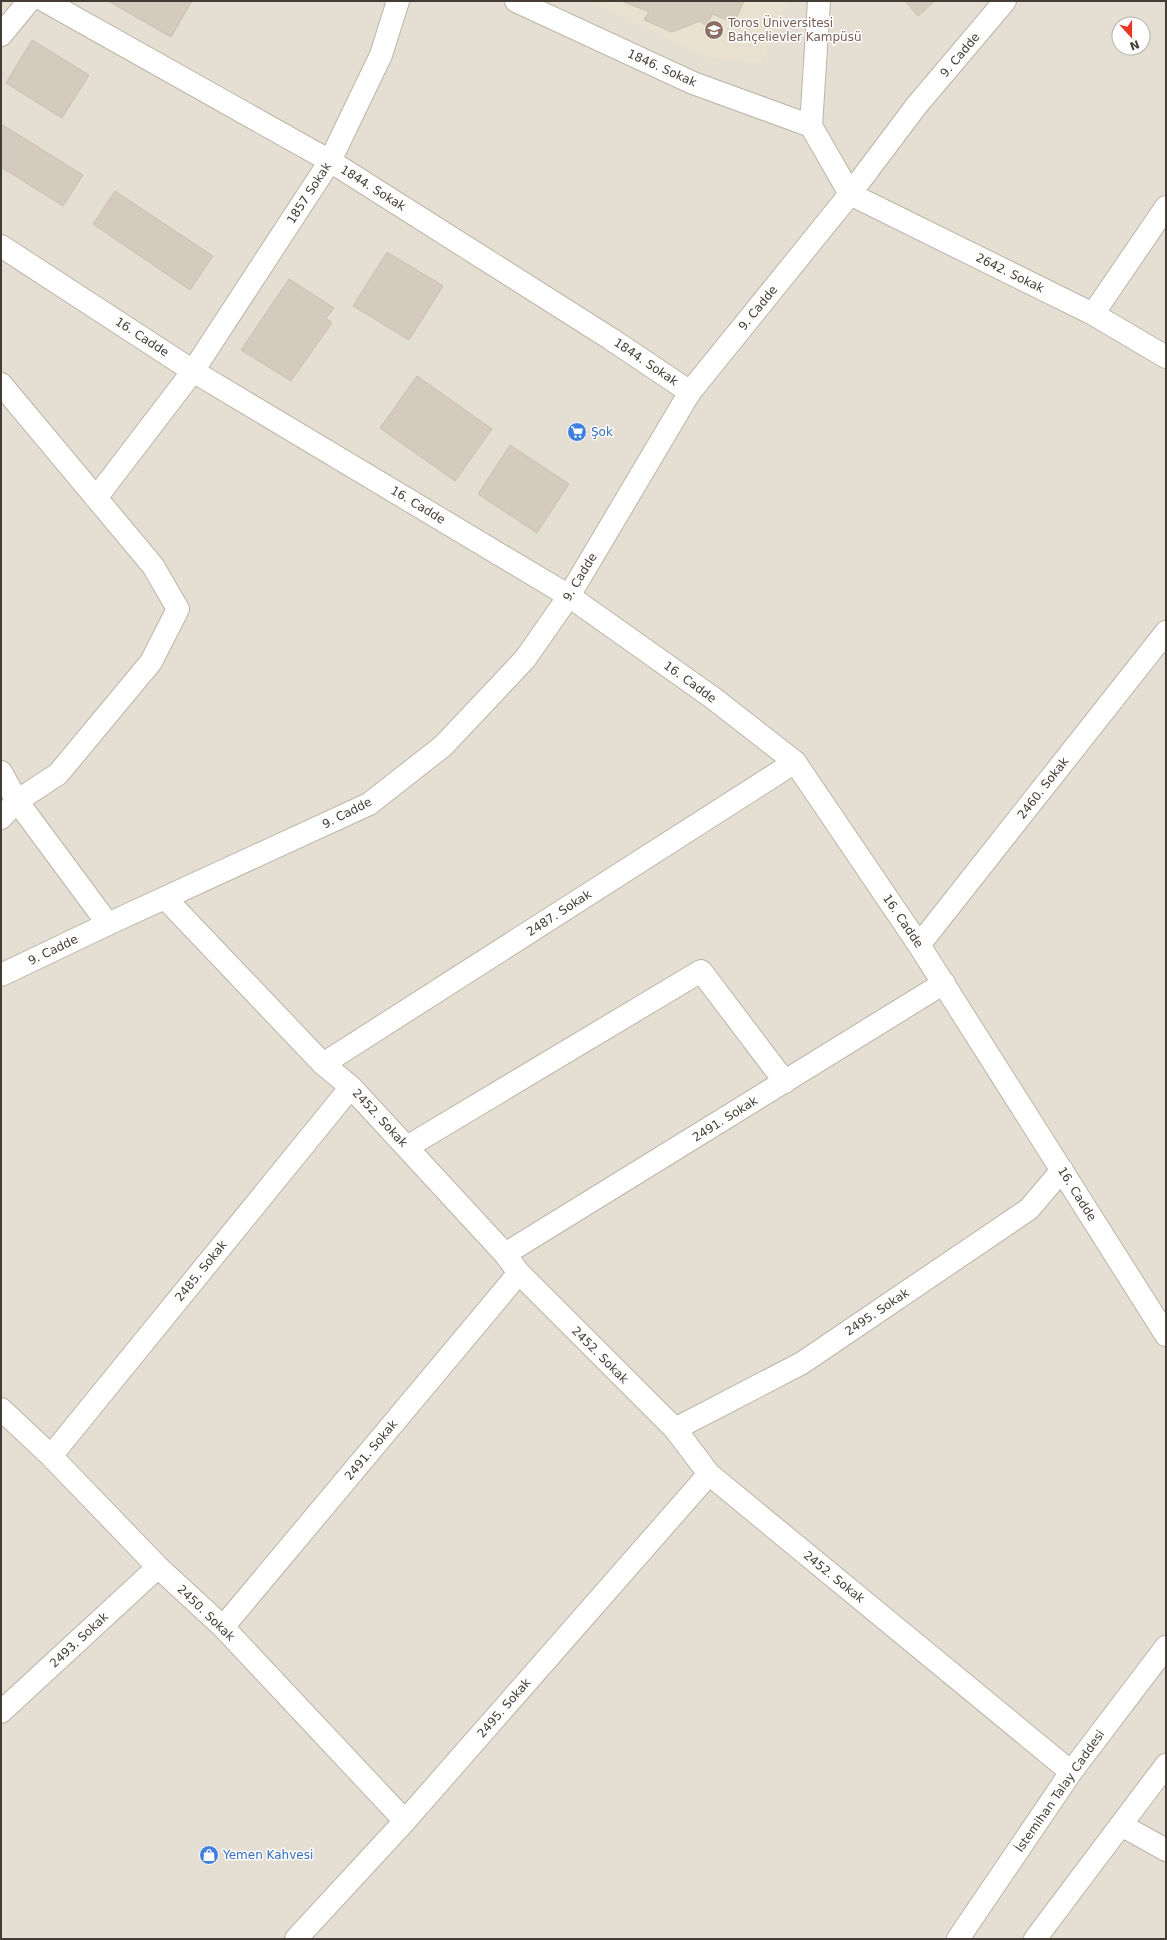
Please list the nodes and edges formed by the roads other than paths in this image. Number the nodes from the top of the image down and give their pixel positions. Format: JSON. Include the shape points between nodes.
{"nodes":[{"id":1,"x":29,"y":1,"type":"edge"},
{"id":2,"x":45,"y":1,"type":"edge"},
{"id":3,"x":398,"y":1,"type":"edge"},
{"id":4,"x":516,"y":1,"type":"edge"},
{"id":5,"x":819,"y":1,"type":"edge"},
{"id":6,"x":1005,"y":1,"type":"edge"},
{"id":7,"x":1,"y":35,"type":"edge"},
{"id":8,"x":811,"y":126,"type":"junction"},
{"id":9,"x":330,"y":161,"type":"junction"},
{"id":10,"x":850,"y":194,"type":"junction"},
{"id":11,"x":1166,"y":207,"type":"edge"},
{"id":12,"x":1,"y":246,"type":"edge"},
{"id":13,"x":1093,"y":314,"type":"junction"},
{"id":14,"x":1166,"y":357,"type":"edge"},
{"id":15,"x":193,"y":371,"type":"junction"},
{"id":16,"x":1,"y":384,"type":"edge"},
{"id":17,"x":690,"y":392,"type":"junction"},
{"id":18,"x":96,"y":498,"type":"junction"},
{"id":19,"x":569,"y":596,"type":"junction"},
{"id":20,"x":1166,"y":632,"type":"edge"},
{"id":21,"x":795,"y":762,"type":"junction"},
{"id":22,"x":1,"y":772,"type":"edge"},
{"id":23,"x":17,"y":801,"type":"junction"},
{"id":24,"x":1,"y":818,"type":"edge"},
{"id":25,"x":166,"y":898,"type":"junction"},
{"id":26,"x":108,"y":924,"type":"junction"},
{"id":27,"x":919,"y":945,"type":"junction"},
{"id":28,"x":1,"y":975,"type":"edge"},
{"id":29,"x":944,"y":983,"type":"junction"},
{"id":30,"x":323,"y":1064,"type":"junction"},
{"id":31,"x":784,"y":1082,"type":"junction"},
{"id":32,"x":351,"y":1087,"type":"junction"},
{"id":33,"x":407,"y":1147,"type":"junction"},
{"id":34,"x":1062,"y":1170,"type":"junction"},
{"id":35,"x":505,"y":1254,"type":"junction"},
{"id":36,"x":519,"y":1273,"type":"junction"},
{"id":37,"x":1166,"y":1335,"type":"edge"},
{"id":38,"x":1,"y":1409,"type":"edge"},
{"id":39,"x":675,"y":1429,"type":"junction"},
{"id":40,"x":51,"y":1456,"type":"junction"},
{"id":41,"x":709,"y":1474,"type":"junction"},
{"id":42,"x":158,"y":1567,"type":"junction"},
{"id":43,"x":223,"y":1627,"type":"junction"},
{"id":44,"x":1166,"y":1647,"type":"edge"},
{"id":45,"x":1,"y":1712,"type":"edge"},
{"id":46,"x":1166,"y":1765,"type":"edge"},
{"id":47,"x":1071,"y":1772,"type":"junction"},
{"id":48,"x":405,"y":1821,"type":"junction"},
{"id":49,"x":1121,"y":1825,"type":"junction"},
{"id":50,"x":1166,"y":1850,"type":"edge"},
{"id":51,"x":296,"y":1939,"type":"edge"},
{"id":52,"x":958,"y":1939,"type":"edge"},
{"id":53,"x":1035,"y":1939,"type":"edge"}],
"edges":[{"from":1,"to":7,"type":"street"},
{"from":2,"to":9,"type":"street","name":"1844. Sokak"},
{"from":3,"to":9,"type":"street","name":"1857 Sokak","via":[[381,55]]},
{"from":4,"to":8,"type":"street","name":"1846. Sokak","via":[[693,83]]},
{"from":5,"to":8,"type":"street"},
{"from":6,"to":10,"type":"street","name":"9. Cadde","via":[[917,105]]},
{"from":8,"to":10,"type":"street"},
{"from":9,"to":15,"type":"street","name":"1857 Sokak"},
{"from":9,"to":17,"type":"street","name":"1844. Sokak"},
{"from":10,"to":13,"type":"street","name":"2642. Sokak"},
{"from":10,"to":17,"type":"street","name":"9. Cadde"},
{"from":11,"to":13,"type":"street"},
{"from":12,"to":15,"type":"street","name":"16. Cadde"},
{"from":13,"to":14,"type":"street","name":"2642. Sokak"},
{"from":15,"to":18,"type":"street","name":"1857 Sokak"},
{"from":15,"to":19,"type":"street","name":"16. Cadde"},
{"from":16,"to":18,"type":"street"},
{"from":17,"to":19,"type":"street","name":"9. Cadde"},
{"from":18,"to":23,"type":"street","via":[[153,566],[178,609],[150,662],[58,774]]},
{"from":19,"to":21,"type":"street","name":"16. Cadde","via":[[713,698]]},
{"from":19,"to":25,"type":"street","name":"9. Cadde","via":[[525,659],[443,746],[369,804]]},
{"from":20,"to":27,"type":"street","name":"2460. Sokak"},
{"from":21,"to":27,"type":"street","name":"16. Cadde"},
{"from":21,"to":30,"type":"street","name":"2487. Sokak"},
{"from":22,"to":23,"type":"street"},
{"from":23,"to":24,"type":"street"},
{"from":23,"to":26,"type":"street"},
{"from":25,"to":26,"type":"street","name":"9. Cadde"},
{"from":25,"to":30,"type":"street","name":"2452. Sokak"},
{"from":26,"to":28,"type":"street","name":"9. Cadde"},
{"from":27,"to":29,"type":"street","name":"16. Cadde"},
{"from":29,"to":31,"type":"street","name":"2491. Sokak"},
{"from":29,"to":34,"type":"street","name":"16. Cadde"},
{"from":30,"to":32,"type":"street","name":"2452. Sokak"},
{"from":31,"to":33,"type":"street","via":[[701,972]]},
{"from":31,"to":35,"type":"street","name":"2491. Sokak"},
{"from":32,"to":33,"type":"street","name":"2452. Sokak"},
{"from":32,"to":40,"type":"street","name":"2485. Sokak"},
{"from":33,"to":35,"type":"street","name":"2452. Sokak"},
{"from":34,"to":37,"type":"street","name":"16. Cadde"},
{"from":34,"to":39,"type":"street","name":"2495. Sokak","via":[[1029,1210],[802,1363]]},
{"from":35,"to":36,"type":"street","name":"2452. Sokak"},
{"from":36,"to":39,"type":"street","name":"2452. Sokak"},
{"from":36,"to":43,"type":"street","name":"2491. Sokak"},
{"from":38,"to":40,"type":"street","name":"2450. Sokak"},
{"from":39,"to":41,"type":"street","name":"2452. Sokak"},
{"from":40,"to":42,"type":"street","name":"2450. Sokak"},
{"from":41,"to":47,"type":"street","name":"2452. Sokak"},
{"from":41,"to":48,"type":"street","name":"2495. Sokak"},
{"from":42,"to":43,"type":"street","name":"2450. Sokak"},
{"from":42,"to":45,"type":"street","name":"2493. Sokak"},
{"from":43,"to":48,"type":"street","name":"2450. Sokak"},
{"from":44,"to":47,"type":"street","name":"İstemihan Talay Caddesi"},
{"from":46,"to":49,"type":"street"},
{"from":47,"to":52,"type":"street","name":"İstemihan Talay Caddesi"},
{"from":48,"to":51,"type":"street","name":"2495. Sokak"},
{"from":49,"to":50,"type":"street"},
{"from":49,"to":53,"type":"street"}]}
